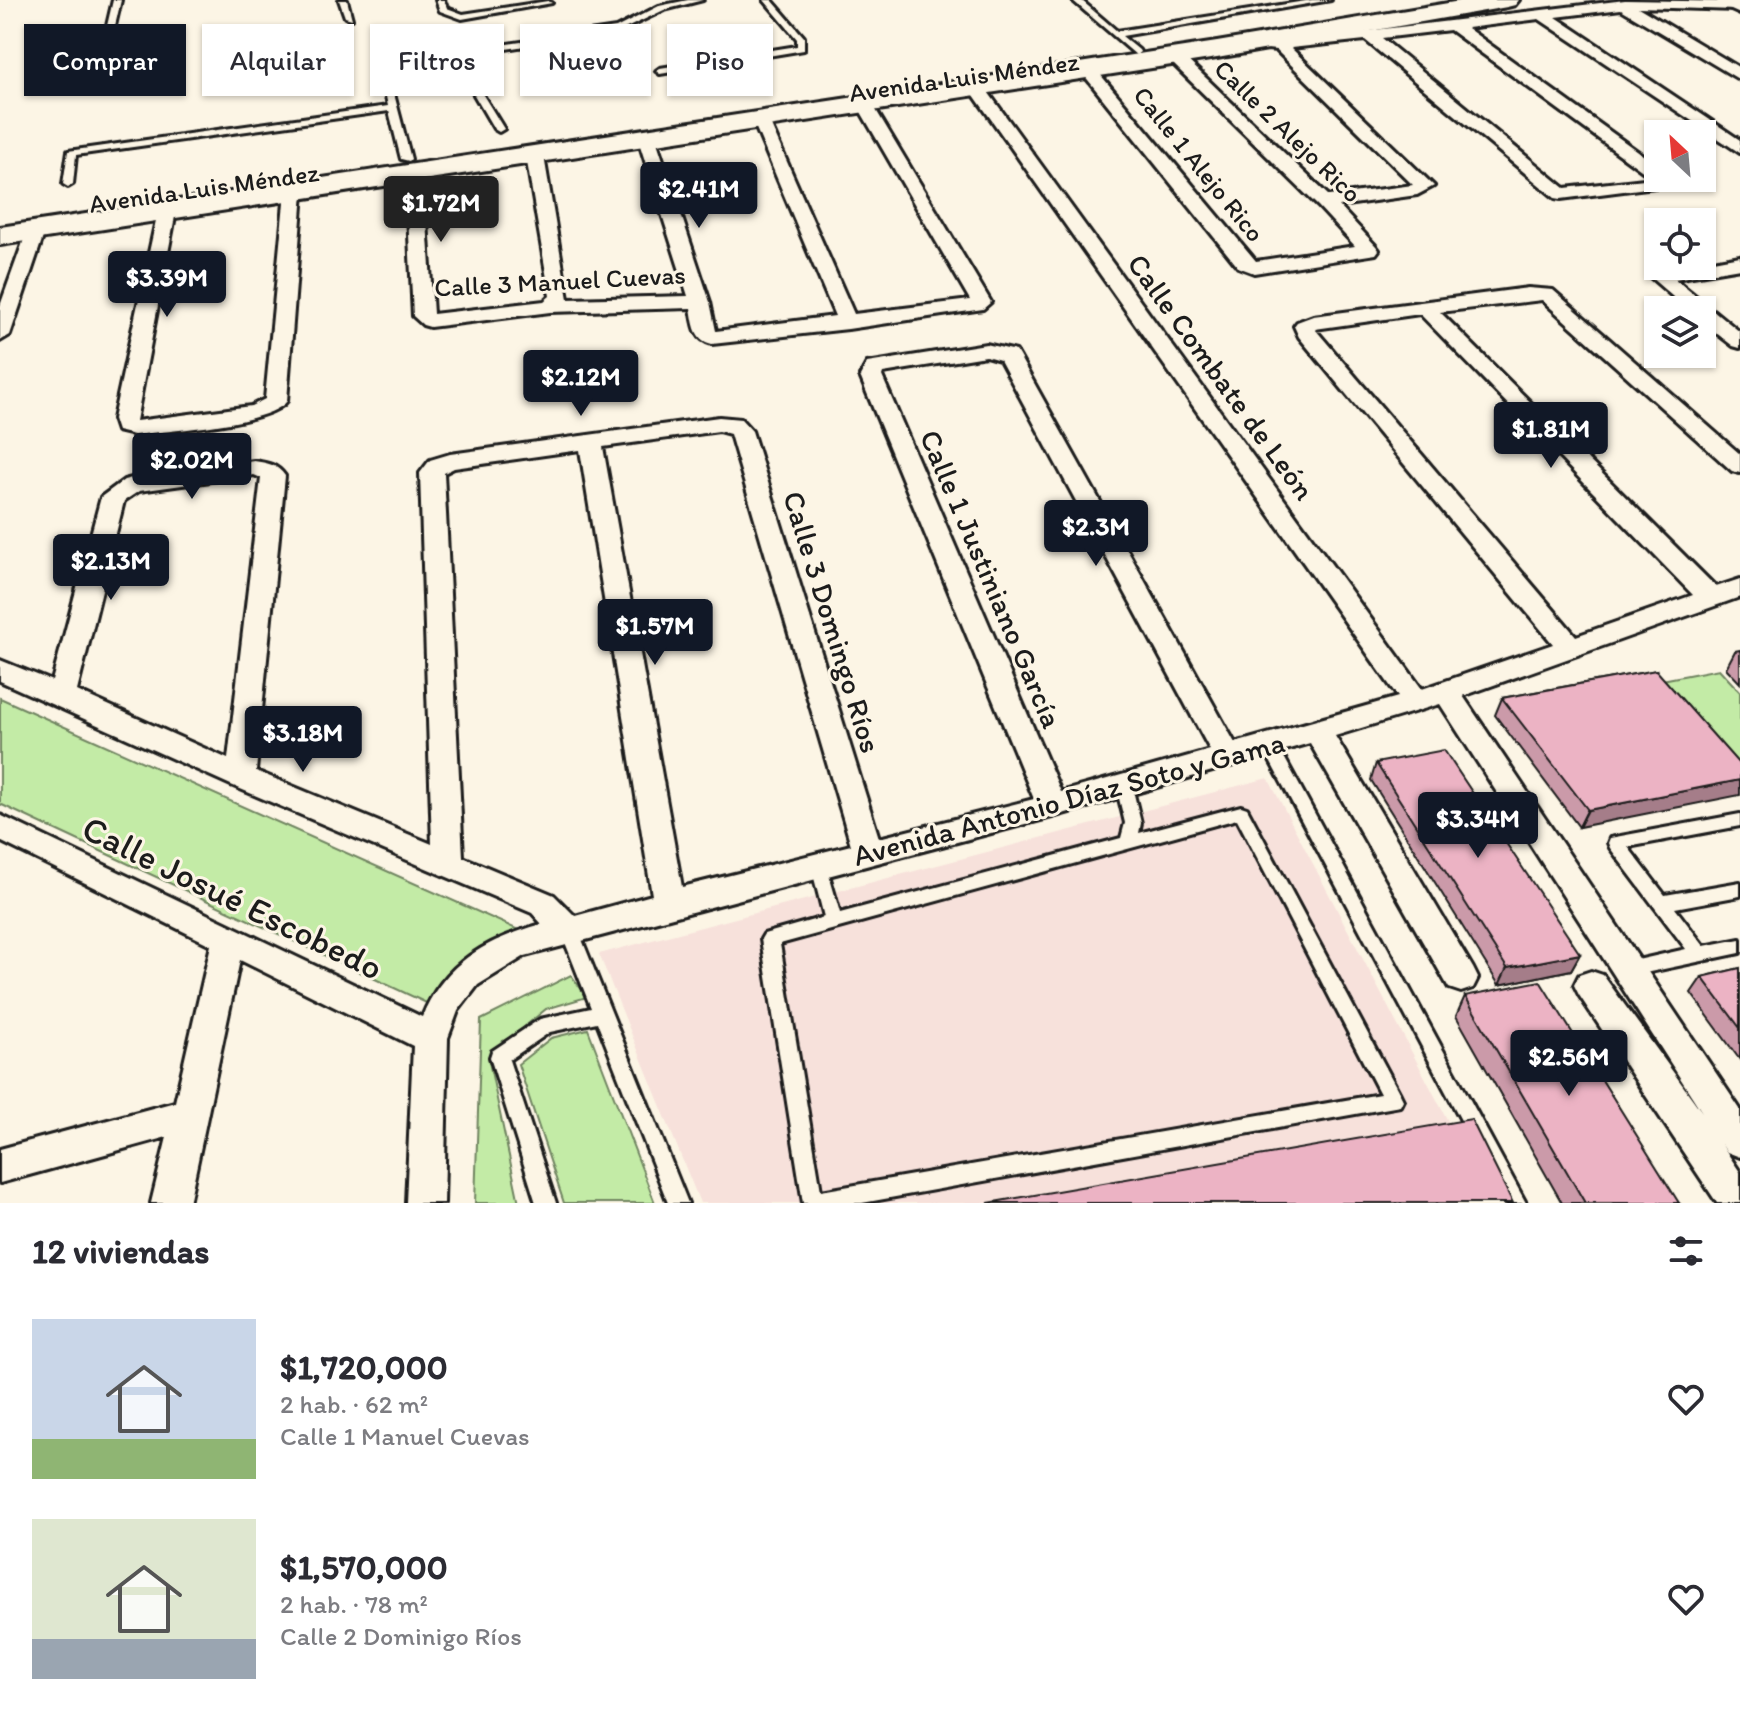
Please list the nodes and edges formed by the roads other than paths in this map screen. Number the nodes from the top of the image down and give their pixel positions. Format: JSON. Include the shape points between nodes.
{"nodes":[{"id":1,"x":117,"y":0,"type":"edge"},
{"id":2,"x":343,"y":0,"type":"edge"},
{"id":3,"x":440,"y":0,"type":"edge"},
{"id":4,"x":699,"y":0,"type":"edge"},
{"id":5,"x":768,"y":0,"type":"edge"},
{"id":6,"x":1076,"y":0,"type":"edge"},
{"id":7,"x":1327,"y":0,"type":"edge"},
{"id":8,"x":1505,"y":0,"type":"edge"},
{"id":9,"x":548,"y":3,"type":"dead end"},
{"id":10,"x":1735,"y":4,"type":"edge"},
{"id":11,"x":1624,"y":5,"type":"junction"},
{"id":12,"x":1543,"y":15,"type":"junction"},
{"id":13,"x":349,"y":17,"type":"dead end"},
{"id":14,"x":111,"y":24,"type":"edge"},
{"id":15,"x":1454,"y":25,"type":"junction"},
{"id":16,"x":1363,"y":29,"type":"junction"},
{"id":17,"x":1127,"y":43,"type":"junction"},
{"id":18,"x":1279,"y":45,"type":"junction"},
{"id":19,"x":504,"y":47,"type":"edge"},
{"id":20,"x":1217,"y":50,"type":"junction"},
{"id":21,"x":1175,"y":57,"type":"junction"},
{"id":22,"x":1088,"y":70,"type":"junction"},
{"id":23,"x":660,"y":71,"type":"dead end"},
{"id":24,"x":1740,"y":75,"type":"edge"},
{"id":25,"x":977,"y":88,"type":"junction"},
{"id":26,"x":390,"y":96,"type":"edge"},
{"id":27,"x":479,"y":96,"type":"edge"},
{"id":28,"x":865,"y":105,"type":"junction"},
{"id":29,"x":393,"y":108,"type":"junction"},
{"id":30,"x":761,"y":121,"type":"junction"},
{"id":31,"x":499,"y":129,"type":"dead end"},
{"id":32,"x":647,"y":139,"type":"junction"},
{"id":33,"x":1740,"y":148,"type":"edge"},
{"id":34,"x":535,"y":156,"type":"junction"},
{"id":35,"x":1644,"y":165,"type":"edge"},
{"id":36,"x":410,"y":166,"type":"junction"},
{"id":37,"x":1644,"y":181,"type":"edge"},
{"id":38,"x":68,"y":184,"type":"dead end"},
{"id":39,"x":294,"y":192,"type":"junction"},
{"id":40,"x":1325,"y":202,"type":"junction"},
{"id":41,"x":167,"y":211,"type":"junction"},
{"id":42,"x":0,"y":218,"type":"edge"},
{"id":43,"x":36,"y":231,"type":"junction"},
{"id":44,"x":0,"y":236,"type":"edge"},
{"id":45,"x":1365,"y":244,"type":"joint"},
{"id":46,"x":1740,"y":262,"type":"edge"},
{"id":47,"x":1683,"y":296,"type":"edge"},
{"id":48,"x":700,"y":302,"type":"junction"},
{"id":49,"x":550,"y":306,"type":"junction"},
{"id":50,"x":1425,"y":308,"type":"junction"},
{"id":51,"x":848,"y":323,"type":"junction"},
{"id":52,"x":1716,"y":323,"type":"edge"},
{"id":53,"x":0,"y":335,"type":"edge"},
{"id":54,"x":1740,"y":342,"type":"edge"},
{"id":55,"x":590,"y":441,"type":"junction"},
{"id":56,"x":1740,"y":466,"type":"edge"},
{"id":57,"x":1740,"y":588,"type":"edge"},
{"id":58,"x":1711,"y":598,"type":"junction"},
{"id":59,"x":1571,"y":648,"type":"junction"},
{"id":60,"x":0,"y":670,"type":"edge"},
{"id":61,"x":1446,"y":692,"type":"junction"},
{"id":62,"x":62,"y":695,"type":"junction"},
{"id":63,"x":1416,"y":702,"type":"junction"},
{"id":64,"x":1317,"y":731,"type":"junction"},
{"id":65,"x":1269,"y":744,"type":"junction"},
{"id":66,"x":1228,"y":756,"type":"junction"},
{"id":67,"x":241,"y":777,"type":"junction"},
{"id":68,"x":1124,"y":786,"type":"junction"},
{"id":69,"x":1052,"y":806,"type":"junction"},
{"id":70,"x":1740,"y":820,"type":"edge"},
{"id":71,"x":0,"y":827,"type":"edge"},
{"id":72,"x":1128,"y":842,"type":"junction"},
{"id":73,"x":869,"y":854,"type":"junction"},
{"id":74,"x":448,"y":863,"type":"junction"},
{"id":75,"x":819,"y":866,"type":"junction"},
{"id":76,"x":1740,"y":889,"type":"edge"},
{"id":77,"x":669,"y":903,"type":"junction"},
{"id":78,"x":1661,"y":903,"type":"junction"},
{"id":79,"x":834,"y":921,"type":"junction"},
{"id":80,"x":570,"y":932,"type":"junction"},
{"id":81,"x":228,"y":941,"type":"junction"},
{"id":82,"x":1740,"y":946,"type":"edge"},
{"id":83,"x":1700,"y":954,"type":"junction"},
{"id":84,"x":1625,"y":969,"type":"junction"},
{"id":85,"x":1461,"y":978,"type":"dead end"},
{"id":86,"x":1591,"y":985,"type":"dead end"},
{"id":87,"x":604,"y":1013,"type":"junction"},
{"id":88,"x":431,"y":1038,"type":"junction"},
{"id":89,"x":187,"y":1115,"type":"junction"},
{"id":90,"x":1691,"y":1131,"type":"junction"},
{"id":91,"x":1735,"y":1132,"type":"edge"},
{"id":92,"x":0,"y":1166,"type":"edge"},
{"id":93,"x":170,"y":1203,"type":"edge"},
{"id":94,"x":425,"y":1203,"type":"edge"},
{"id":95,"x":546,"y":1203,"type":"edge"},
{"id":96,"x":678,"y":1203,"type":"edge"},
{"id":97,"x":1516,"y":1203,"type":"edge"},
{"id":98,"x":1739,"y":1203,"type":"edge"}],
"edges":[{"from":1,"to":14,"type":"lane"},
{"from":2,"to":13,"type":"lane"},
{"from":3,"to":9,"type":"lane","via":[[443,9],[462,17]]},
{"from":4,"to":19,"type":"lane","via":[[662,8],[618,30]]},
{"from":5,"to":23,"type":"lane","via":[[801,39],[801,48]]},
{"from":6,"to":17,"type":"lane"},
{"from":7,"to":17,"type":"lane"},
{"from":8,"to":16,"type":"main road","name":"Avenida Luis Méndez"},
{"from":10,"to":11,"type":"street","name":"Avenida Luis Méndez","via":[[1677,0]]},
{"from":11,"to":12,"type":"street","name":"Avenida Luis Méndez"},
{"from":11,"to":24,"type":"street"},
{"from":12,"to":15,"type":"street","name":"Avenida Luis Méndez"},
{"from":12,"to":33,"type":"street"},
{"from":15,"to":16,"type":"street","name":"Avenida Luis Méndez"},
{"from":15,"to":35,"type":"street"},
{"from":16,"to":17,"type":"main road","name":"Avenida Luis Méndez"},
{"from":16,"to":18,"type":"street","name":"Avenida Luis Méndez"},
{"from":16,"to":20,"type":"main road","name":"Avenida Luis Méndez"},
{"from":16,"to":37,"type":"street","via":[[1561,194]]},
{"from":17,"to":36,"type":"main road","name":"Avenida Luis Méndez"},
{"from":18,"to":20,"type":"street","name":"Avenida Luis Méndez"},
{"from":18,"to":40,"type":"street","via":[[1425,186]]},
{"from":20,"to":21,"type":"main road","name":"Avenida Luis Méndez"},
{"from":21,"to":22,"type":"main road","name":"Avenida Luis Méndez"},
{"from":21,"to":40,"type":"street","name":"Calle 2 Alejo Rico"},
{"from":22,"to":25,"type":"main road","name":"Avenida Luis Méndez"},
{"from":22,"to":45,"type":"street","name":"Calle 1 Alejo Rico","via":[[1245,263],[1254,267],[1364,252],[1369,250]]},
{"from":25,"to":28,"type":"main road","name":"Avenida Luis Méndez"},
{"from":25,"to":63,"type":"street","name":"Calle Combate de León"},
{"from":26,"to":29,"type":"lane"},
{"from":27,"to":31,"type":"lane"},
{"from":28,"to":30,"type":"main road","name":"Avenida Luis Méndez"},
{"from":28,"to":51,"type":"street","via":[[981,302]]},
{"from":29,"to":36,"type":"lane"},
{"from":29,"to":38,"type":"lane","via":[[71,153]]},
{"from":30,"to":32,"type":"main road","name":"Avenida Luis Méndez"},
{"from":30,"to":51,"type":"street"},
{"from":32,"to":34,"type":"main road","name":"Avenida Luis Méndez"},
{"from":32,"to":48,"type":"street"},
{"from":34,"to":36,"type":"main road","name":"Avenida Luis Méndez"},
{"from":34,"to":49,"type":"street","via":[[560,297]]},
{"from":36,"to":39,"type":"main road","name":"Avenida Luis Méndez"},
{"from":36,"to":42,"type":"main road","name":"Avenida Luis Méndez"},
{"from":36,"to":49,"type":"street","name":"Calle 3 Manuel Cuevas","via":[[423,316],[442,321]]},
{"from":39,"to":41,"type":"main road","name":"Avenida Luis Méndez"},
{"from":39,"to":41,"type":"street","via":[[276,401],[254,412],[134,428],[125,426],[124,419]]},
{"from":40,"to":45,"type":"street","name":"Calle 2 Alejo Rico"},
{"from":41,"to":43,"type":"main road","name":"Avenida Luis Méndez"},
{"from":43,"to":44,"type":"main road","name":"Avenida Luis Méndez"},
{"from":43,"to":53,"type":"street"},
{"from":46,"to":47,"type":"street","via":[[1659,276]]},
{"from":48,"to":49,"type":"street","name":"Calle 3 Manuel Cuevas"},
{"from":48,"to":51,"type":"street","via":[[706,333],[712,338]]},
{"from":50,"to":56,"type":"street","via":[[1546,294]]},
{"from":50,"to":58,"type":"street"},
{"from":50,"to":59,"type":"street","via":[[1304,326]]},
{"from":52,"to":54,"type":"street"},
{"from":55,"to":73,"type":"street","name":"Calle 3 Domingo Ríos","via":[[719,424],[733,424],[741,431]]},
{"from":55,"to":74,"type":"street","via":[[450,461],[432,473]]},
{"from":55,"to":77,"type":"street"},
{"from":57,"to":58,"type":"street","name":"Avenida Antonio Díaz Soto y Gama"},
{"from":58,"to":59,"type":"street","name":"Avenida Antonio Díaz Soto y Gama"},
{"from":59,"to":61,"type":"street","name":"Avenida Antonio Díaz Soto y Gama"},
{"from":60,"to":62,"type":"street"},
{"from":61,"to":63,"type":"street","name":"Avenida Antonio Díaz Soto y Gama"},
{"from":61,"to":84,"type":"street"},
{"from":62,"to":67,"type":"street"},
{"from":62,"to":67,"type":"street","via":[[113,497],[132,485],[266,470],[273,476]]},
{"from":63,"to":64,"type":"street","name":"Avenida Antonio Díaz Soto y Gama"},
{"from":64,"to":65,"type":"street","name":"Avenida Antonio Díaz Soto y Gama"},
{"from":64,"to":85,"type":"street"},
{"from":65,"to":66,"type":"street","name":"Avenida Antonio Díaz Soto y Gama"},
{"from":65,"to":97,"type":"lane"},
{"from":66,"to":68,"type":"street","name":"Avenida Antonio Díaz Soto y Gama"},
{"from":66,"to":69,"type":"street","name":"Calle 1 Justiniano García","via":[[1008,356],[986,350],[875,368],[871,376]]},
{"from":67,"to":74,"type":"street"},
{"from":68,"to":69,"type":"street","name":"Avenida Antonio Díaz Soto y Gama"},
{"from":68,"to":72,"type":"lane","via":[[1133,823]]},
{"from":69,"to":73,"type":"street","name":"Avenida Antonio Díaz Soto y Gama"},
{"from":70,"to":78,"type":"lane","via":[[1616,843]]},
{"from":71,"to":81,"type":"street","name":"Calle Josué Escobedo"},
{"from":72,"to":79,"type":"lane"},
{"from":72,"to":79,"type":"lane","via":[[1241,812],[1393,1100],[813,1202],[770,939]]},
{"from":73,"to":75,"type":"street","name":"Avenida Antonio Díaz Soto y Gama"},
{"from":74,"to":80,"type":"street","via":[[543,904]]},
{"from":75,"to":77,"type":"street","name":"Avenida Antonio Díaz Soto y Gama"},
{"from":75,"to":79,"type":"lane"},
{"from":76,"to":78,"type":"lane"},
{"from":77,"to":80,"type":"street","name":"Avenida Antonio Díaz Soto y Gama"},
{"from":78,"to":83,"type":"lane"},
{"from":80,"to":87,"type":"lane"},
{"from":80,"to":88,"type":"street","name":"Avenida Antonio Díaz Soto y Gama","via":[[516,945],[466,975],[444,1004]]},
{"from":81,"to":88,"type":"street","name":"Calle Josué Escobedo"},
{"from":81,"to":89,"type":"street"},
{"from":82,"to":83,"type":"lane"},
{"from":83,"to":84,"type":"lane"},
{"from":84,"to":91,"type":"street"},
{"from":86,"to":90,"type":"street"},
{"from":87,"to":95,"type":"lane","via":[[546,1025],[499,1057]]},
{"from":87,"to":96,"type":"lane"},
{"from":88,"to":94,"type":"street"},
{"from":89,"to":92,"type":"street"},
{"from":89,"to":93,"type":"street"},
{"from":90,"to":91,"type":"street"},
{"from":90,"to":98,"type":"street"}]}
